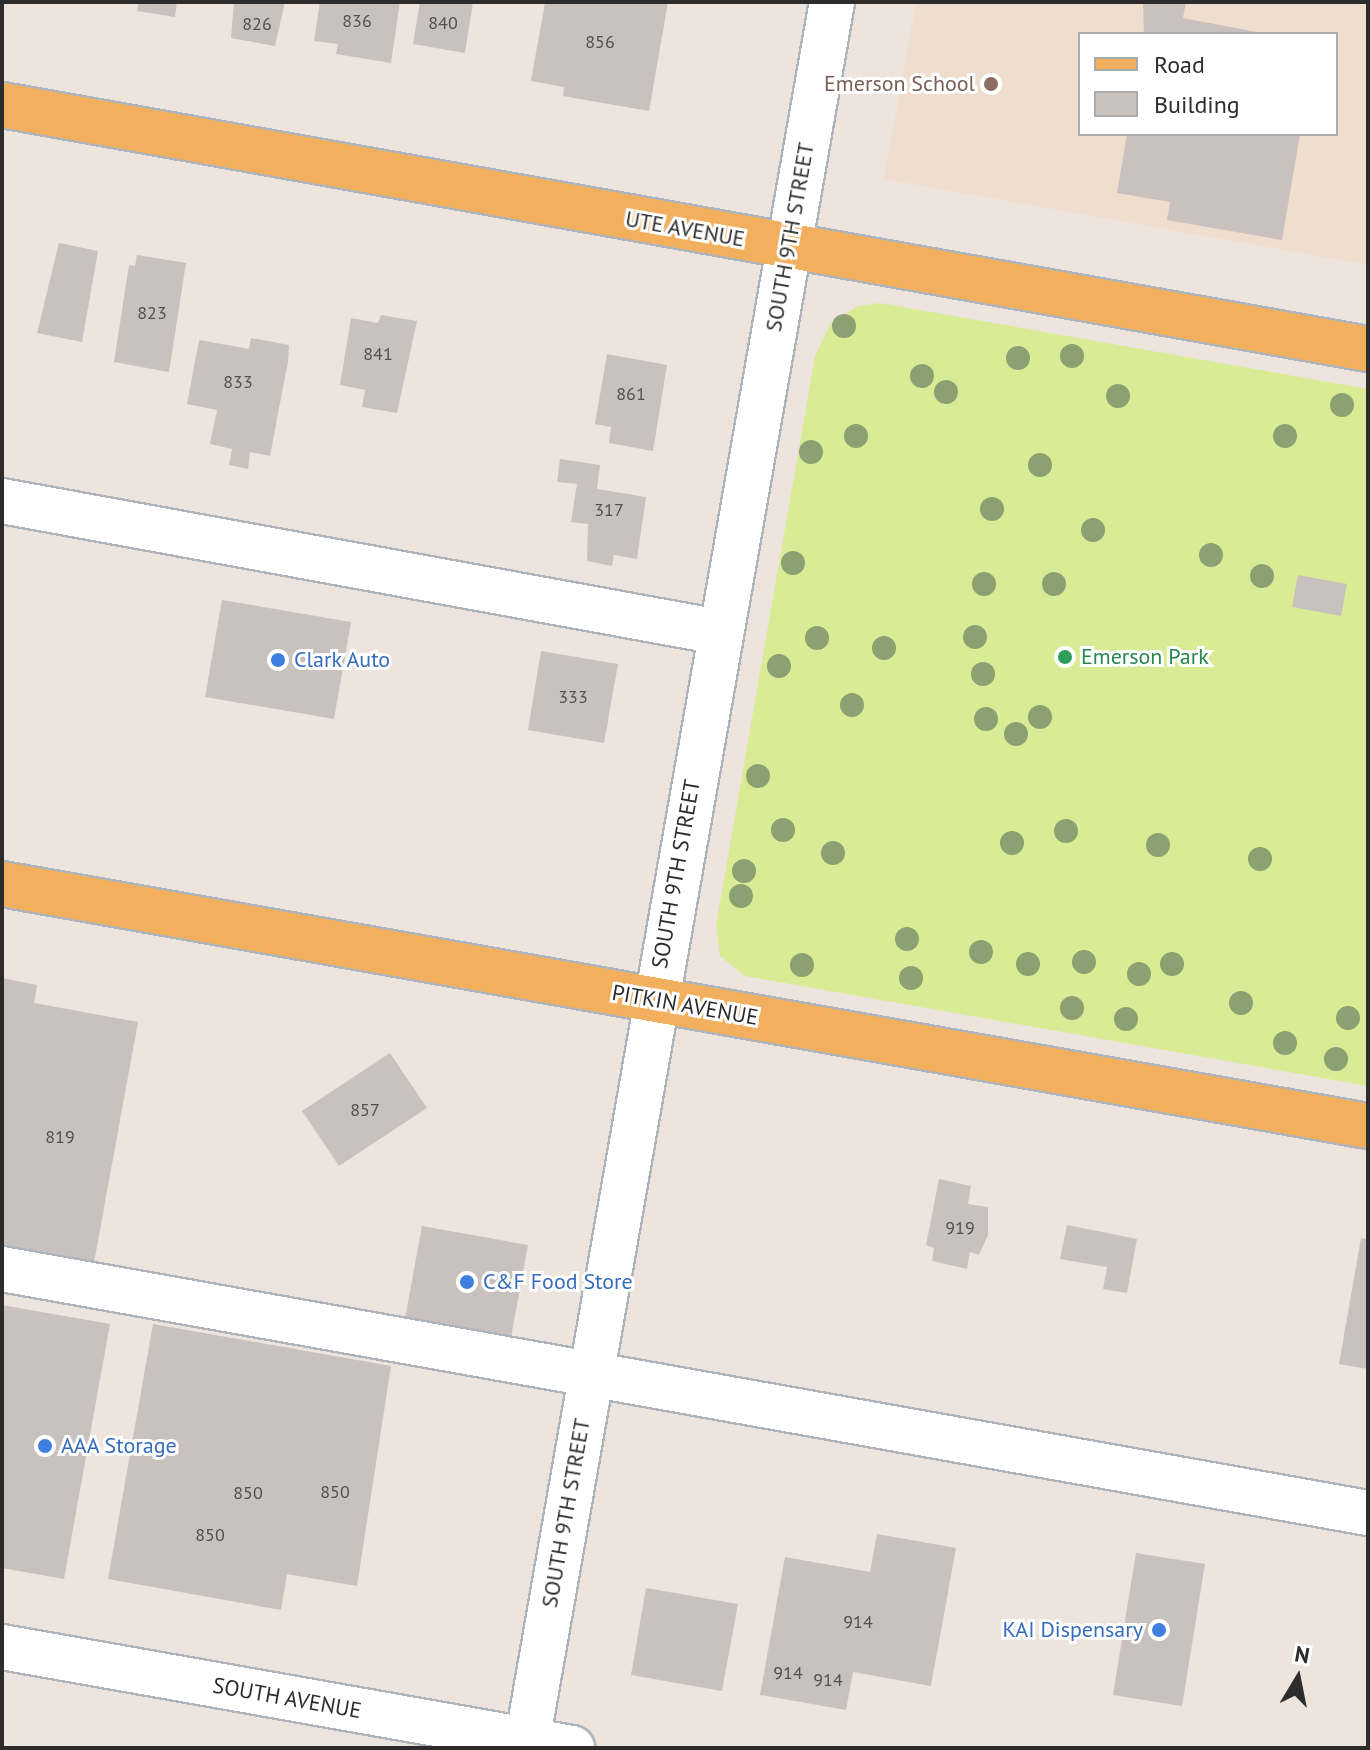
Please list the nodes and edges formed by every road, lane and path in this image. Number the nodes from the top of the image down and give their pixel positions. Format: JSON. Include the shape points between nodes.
{"nodes":[{"id":1,"x":832,"y":2,"type":"edge"},
{"id":2,"x":2,"y":105,"type":"edge"},
{"id":3,"x":789,"y":248,"type":"junction"},
{"id":4,"x":1368,"y":349,"type":"edge"},
{"id":5,"x":2,"y":501,"type":"edge"},
{"id":6,"x":719,"y":632,"type":"junction"},
{"id":7,"x":2,"y":884,"type":"edge"},
{"id":8,"x":653,"y":999,"type":"junction"},
{"id":9,"x":1368,"y":1126,"type":"edge"},
{"id":10,"x":2,"y":1269,"type":"edge"},
{"id":11,"x":590,"y":1370,"type":"junction"},
{"id":12,"x":1368,"y":1513,"type":"edge"},
{"id":13,"x":2,"y":1647,"type":"edge"},
{"id":14,"x":526,"y":1744,"type":"edge"},
{"id":15,"x":572,"y":1748,"type":"edge"}],
"edges":[{"from":1,"to":3,"type":"street","name":"SOUTH 9TH STREET"},
{"from":2,"to":3,"type":"main road","name":"UTE AVENUE"},
{"from":3,"to":4,"type":"main road","name":"UTE AVENUE"},
{"from":3,"to":6,"type":"street","name":"SOUTH 9TH STREET"},
{"from":5,"to":6,"type":"street"},
{"from":6,"to":8,"type":"street","name":"SOUTH 9TH STREET"},
{"from":7,"to":8,"type":"main road","name":"PITKIN AVENUE"},
{"from":8,"to":9,"type":"main road","name":"PITKIN AVENUE"},
{"from":8,"to":11,"type":"street","name":"SOUTH 9TH STREET"},
{"from":10,"to":11,"type":"street"},
{"from":11,"to":12,"type":"street"},
{"from":11,"to":14,"type":"street","name":"SOUTH 9TH STREET"},
{"from":13,"to":14,"type":"street","name":"SOUTH AVENUE"},
{"from":14,"to":15,"type":"street","name":"SOUTH AVENUE"}]}
